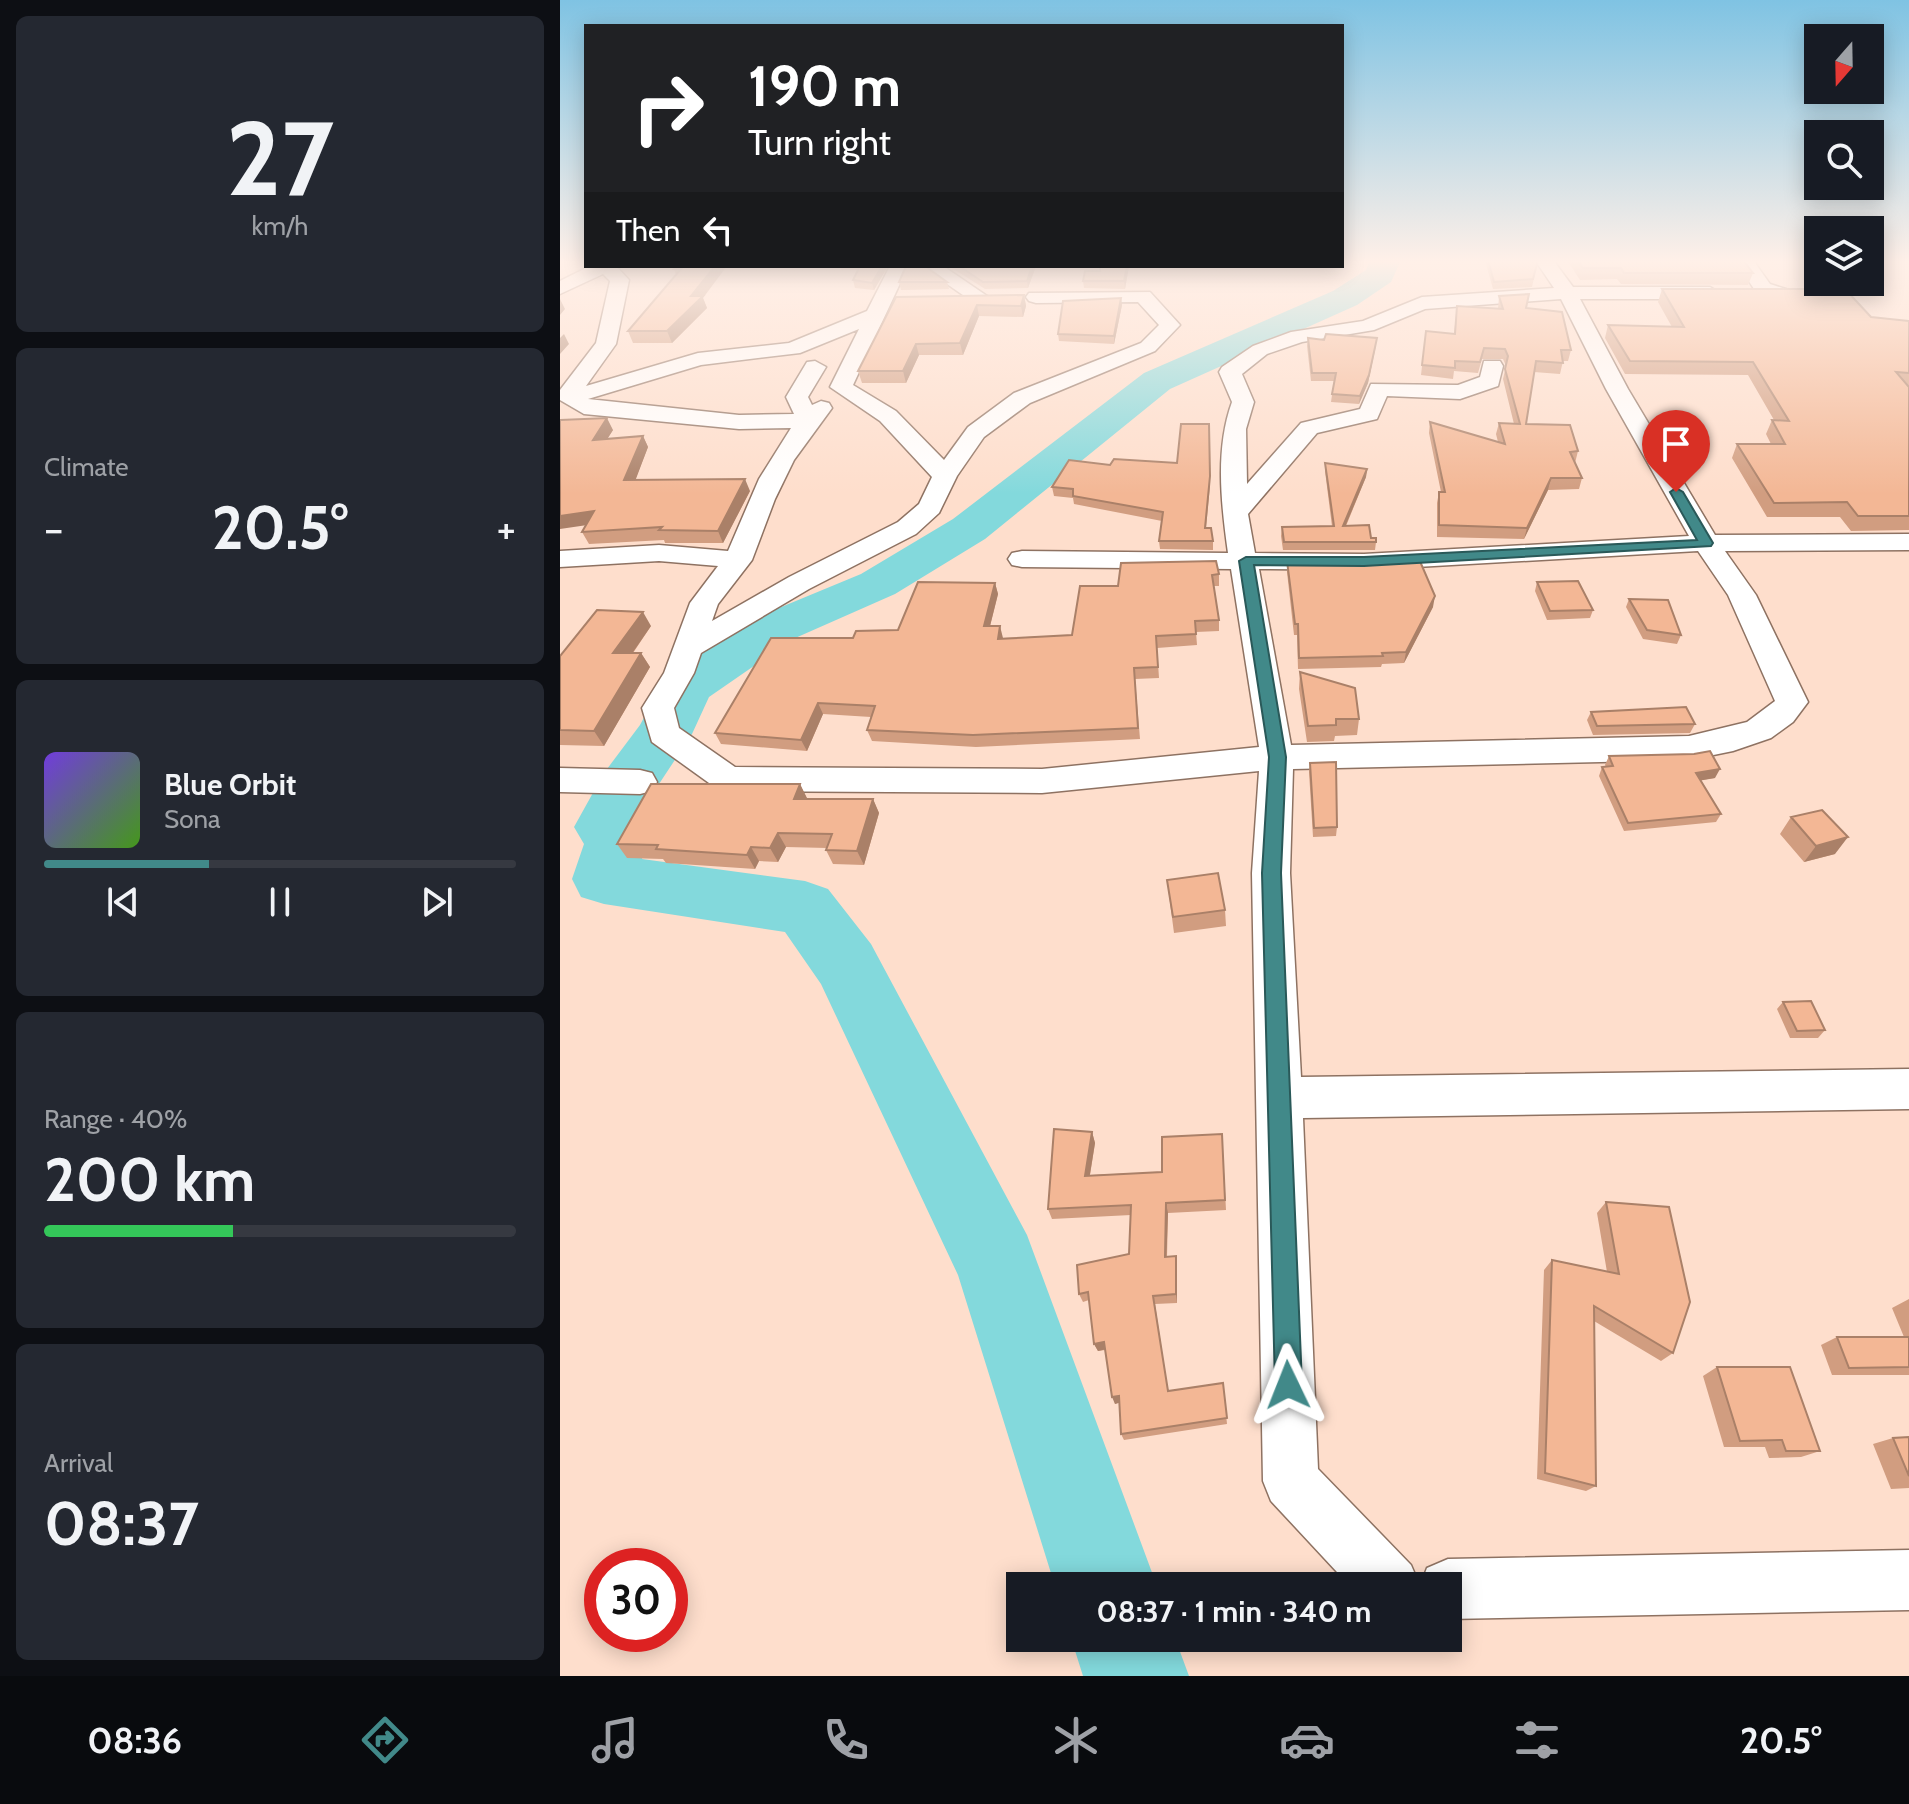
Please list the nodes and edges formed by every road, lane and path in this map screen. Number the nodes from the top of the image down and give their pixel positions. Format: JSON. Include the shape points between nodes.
{"nodes":[{"id":1,"x":607,"y":338,"type":"edge"},
{"id":2,"x":815,"y":338,"type":"edge"},
{"id":3,"x":865,"y":338,"type":"edge"},
{"id":4,"x":1157,"y":338,"type":"edge"},
{"id":5,"x":1292,"y":338,"type":"edge"},
{"id":6,"x":1591,"y":338,"type":"edge"},
{"id":7,"x":606,"y":344,"type":"junction"},
{"id":8,"x":793,"y":349,"type":"junction"},
{"id":9,"x":698,"y":359,"type":"junction"},
{"id":10,"x":1492,"y":366,"type":"dead end"},
{"id":11,"x":815,"y":367,"type":"junction"},
{"id":12,"x":841,"y":387,"type":"junction"},
{"id":13,"x":564,"y":395,"type":"edge"},
{"id":14,"x":808,"y":421,"type":"junction"},
{"id":15,"x":945,"y":476,"type":"junction"},
{"id":16,"x":1235,"y":513,"type":"junction"},
{"id":17,"x":1909,"y":542,"type":"edge"},
{"id":18,"x":1706,"y":543,"type":"junction"},
{"id":19,"x":560,"y":559,"type":"edge"},
{"id":20,"x":1022,"y":559,"type":"dead end"},
{"id":21,"x":738,"y":560,"type":"junction"},
{"id":22,"x":1246,"y":561,"type":"junction"},
{"id":23,"x":686,"y":649,"type":"junction"},
{"id":24,"x":1277,"y":757,"type":"junction"},
{"id":25,"x":560,"y":780,"type":"edge"},
{"id":26,"x":640,"y":782,"type":"dead end"},
{"id":27,"x":1909,"y":1089,"type":"edge"},
{"id":28,"x":1280,"y":1098,"type":"junction"},
{"id":29,"x":1377,"y":1572,"type":"edge"},
{"id":30,"x":1909,"y":1580,"type":"edge"},
{"id":31,"x":1462,"y":1589,"type":"edge"}],
"edges":[{"from":1,"to":7,"type":"street"},
{"from":2,"to":8,"type":"street"},
{"from":3,"to":12,"type":"street"},
{"from":4,"to":15,"type":"street","via":[[1148,347],[1022,398],[976,432]]},
{"from":5,"to":16,"type":"street","via":[[1260,350],[1230,372],[1243,402],[1234,429]]},
{"from":6,"to":18,"type":"street"},
{"from":7,"to":9,"type":"street","via":[[630,357]]},
{"from":7,"to":13,"type":"street"},
{"from":8,"to":9,"type":"street"},
{"from":8,"to":11,"type":"street"},
{"from":9,"to":13,"type":"street","via":[[594,392]]},
{"from":10,"to":16,"type":"street","via":[[1490,381],[1460,392],[1379,389],[1369,414],[1309,428]]},
{"from":11,"to":12,"type":"street"},
{"from":11,"to":14,"type":"street","via":[[797,397]]},
{"from":12,"to":14,"type":"street"},
{"from":12,"to":15,"type":"street","via":[[888,416]]},
{"from":13,"to":14,"type":"street","via":[[584,407],[739,422]]},
{"from":14,"to":21,"type":"street","via":[[764,488]]},
{"from":15,"to":23,"type":"street","via":[[930,508],[907,528]]},
{"from":16,"to":22,"type":"street"},
{"from":17,"to":18,"type":"street"},
{"from":18,"to":22,"type":"street","via":[[1364,562]]},
{"from":18,"to":24,"type":"street","via":[[1742,595],[1792,702],[1779,720],[1743,737],[1689,748]]},
{"from":19,"to":21,"type":"street","via":[[659,553]]},
{"from":20,"to":22,"type":"street"},
{"from":21,"to":23,"type":"street","via":[[704,603]]},
{"from":22,"to":24,"type":"street"},
{"from":23,"to":24,"type":"street","via":[[658,708],[664,734],[728,779],[1042,781]]},
{"from":24,"to":28,"type":"street","via":[[1271,873]]},
{"from":25,"to":26,"type":"street"},
{"from":27,"to":28,"type":"street"},
{"from":28,"to":29,"type":"street","via":[[1291,1481]]},
{"from":30,"to":31,"type":"street"}]}
